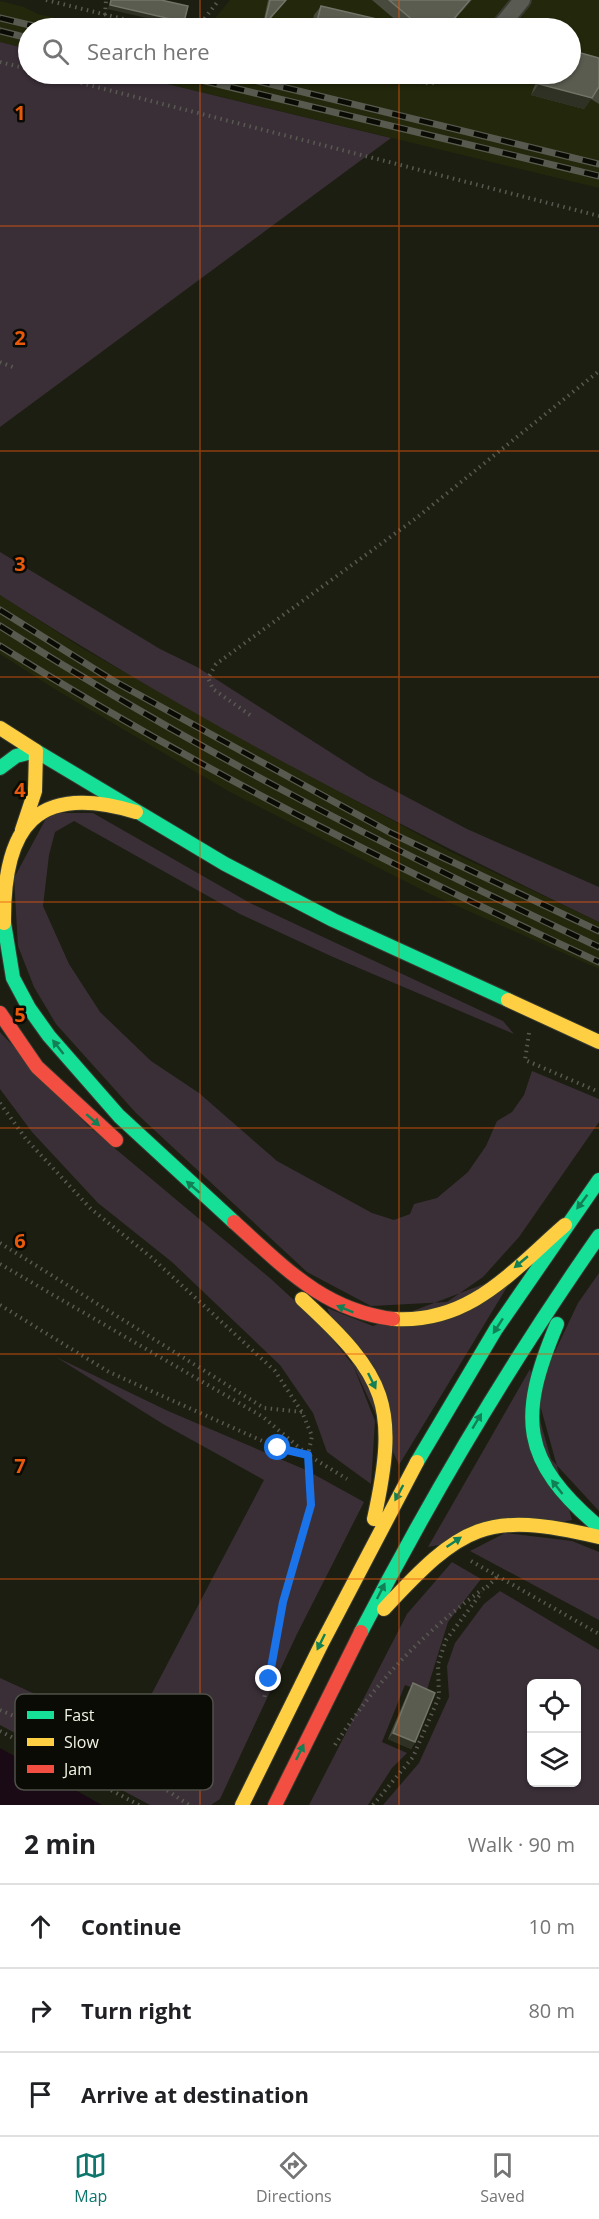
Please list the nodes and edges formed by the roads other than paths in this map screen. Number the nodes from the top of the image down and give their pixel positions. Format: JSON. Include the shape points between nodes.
{"nodes":[{"id":1,"x":522,"y":0,"type":"edge"},
{"id":2,"x":507,"y":18,"type":"edge"},
{"id":3,"x":0,"y":728,"type":"edge"},
{"id":4,"x":36,"y":751,"type":"junction"},
{"id":5,"x":0,"y":768,"type":"edge"},
{"id":6,"x":136,"y":812,"type":"junction"},
{"id":7,"x":22,"y":831,"type":"junction"},
{"id":8,"x":0,"y":1013,"type":"edge"},
{"id":9,"x":599,"y":1042,"type":"edge"},
{"id":10,"x":124,"y":1146,"type":"dead end"},
{"id":11,"x":599,"y":1180,"type":"edge"},
{"id":12,"x":213,"y":1222,"type":"dead end"},
{"id":13,"x":566,"y":1225,"type":"junction"},
{"id":14,"x":597,"y":1239,"type":"edge"},
{"id":15,"x":599,"y":1527,"type":"edge"},
{"id":16,"x":599,"y":1537,"type":"edge"},
{"id":17,"x":367,"y":1553,"type":"junction"},
{"id":18,"x":354,"y":1643,"type":"junction"},
{"id":19,"x":242,"y":1805,"type":"edge"},
{"id":20,"x":275,"y":1805,"type":"edge"}],
"edges":[{"from":1,"to":2,"type":"street"},
{"from":3,"to":4,"type":"main road"},
{"from":4,"to":5,"type":"main road","via":[[16,756]]},
{"from":4,"to":6,"type":"main road"},
{"from":4,"to":7,"type":"main road","via":[[39,771],[32,808]]},
{"from":6,"to":7,"type":"main road","via":[[98,801],[61,802],[42,812]]},
{"from":6,"to":9,"type":"main road","via":[[333,920]]},
{"from":13,"to":7,"type":"main road","one_way":true,"via":[[476,1301],[446,1314],[414,1320],[373,1318],[335,1305],[317,1294],[155,1154],[82,1077],[33,1015],[10,968],[1,916],[6,872]]},
{"from":8,"to":10,"type":"main road","one_way":true,"via":[[18,1044],[52,1085]]},
{"from":11,"to":13,"type":"main road","one_way":true},
{"from":12,"to":17,"type":"main road","one_way":true,"via":[[328,1323],[354,1351],[373,1381],[386,1417],[386,1446]]},
{"from":13,"to":17,"type":"main road","one_way":true,"via":[[452,1399]]},
{"from":15,"to":14,"type":"main road","one_way":true,"via":[[574,1508],[551,1479],[536,1451],[530,1420],[534,1380],[544,1350]]},
{"from":18,"to":14,"type":"main road","one_way":true,"via":[[473,1427]]},
{"from":18,"to":16,"type":"main road","one_way":true,"via":[[432,1558],[482,1527],[514,1522],[561,1526]]},
{"from":17,"to":19,"type":"main road","one_way":true},
{"from":20,"to":18,"type":"main road","one_way":true}]}
